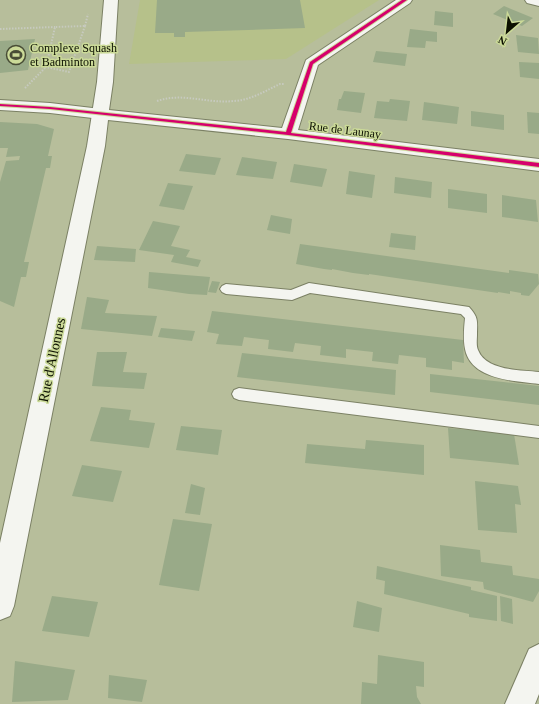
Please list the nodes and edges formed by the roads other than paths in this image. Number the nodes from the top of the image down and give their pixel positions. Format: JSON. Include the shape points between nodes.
{"nodes":[{"id":1,"x":111,"y":0,"type":"edge"},
{"id":2,"x":405,"y":0,"type":"edge"},
{"id":3,"x":532,"y":0,"type":"edge"},
{"id":4,"x":539,"y":2,"type":"edge"},
{"id":5,"x":0,"y":105,"type":"edge"},
{"id":6,"x":101,"y":114,"type":"junction"},
{"id":7,"x":288,"y":134,"type":"junction"},
{"id":8,"x":539,"y":165,"type":"edge"},
{"id":9,"x":226,"y":289,"type":"dead end"},
{"id":10,"x":539,"y":378,"type":"edge"},
{"id":11,"x":239,"y":394,"type":"dead end"},
{"id":12,"x":539,"y":432,"type":"edge"},
{"id":13,"x":4,"y":563,"type":"edge"},
{"id":14,"x":0,"y":606,"type":"edge"},
{"id":15,"x":539,"y":659,"type":"edge"},
{"id":16,"x":520,"y":704,"type":"edge"}],
"edges":[{"from":1,"to":6,"type":"street","name":"Rue d'Allonnes"},
{"from":2,"to":7,"type":"street","via":[[311,63]]},
{"from":3,"to":4,"type":"street"},
{"from":5,"to":6,"type":"street","name":"Rue de Launay"},
{"from":6,"to":7,"type":"street","name":"Rue de Launay"},
{"from":6,"to":13,"type":"street","name":"Rue d'Allonnes","via":[[60,322]]},
{"from":7,"to":8,"type":"street","name":"Rue de Launay"},
{"from":9,"to":10,"type":"lane","via":[[292,295],[309,288],[465,310],[471,317],[472,351],[480,364],[504,374]]},
{"from":11,"to":12,"type":"lane"},
{"from":13,"to":14,"type":"street","name":"Rue d'Allonnes"},
{"from":15,"to":16,"type":"street"}]}
